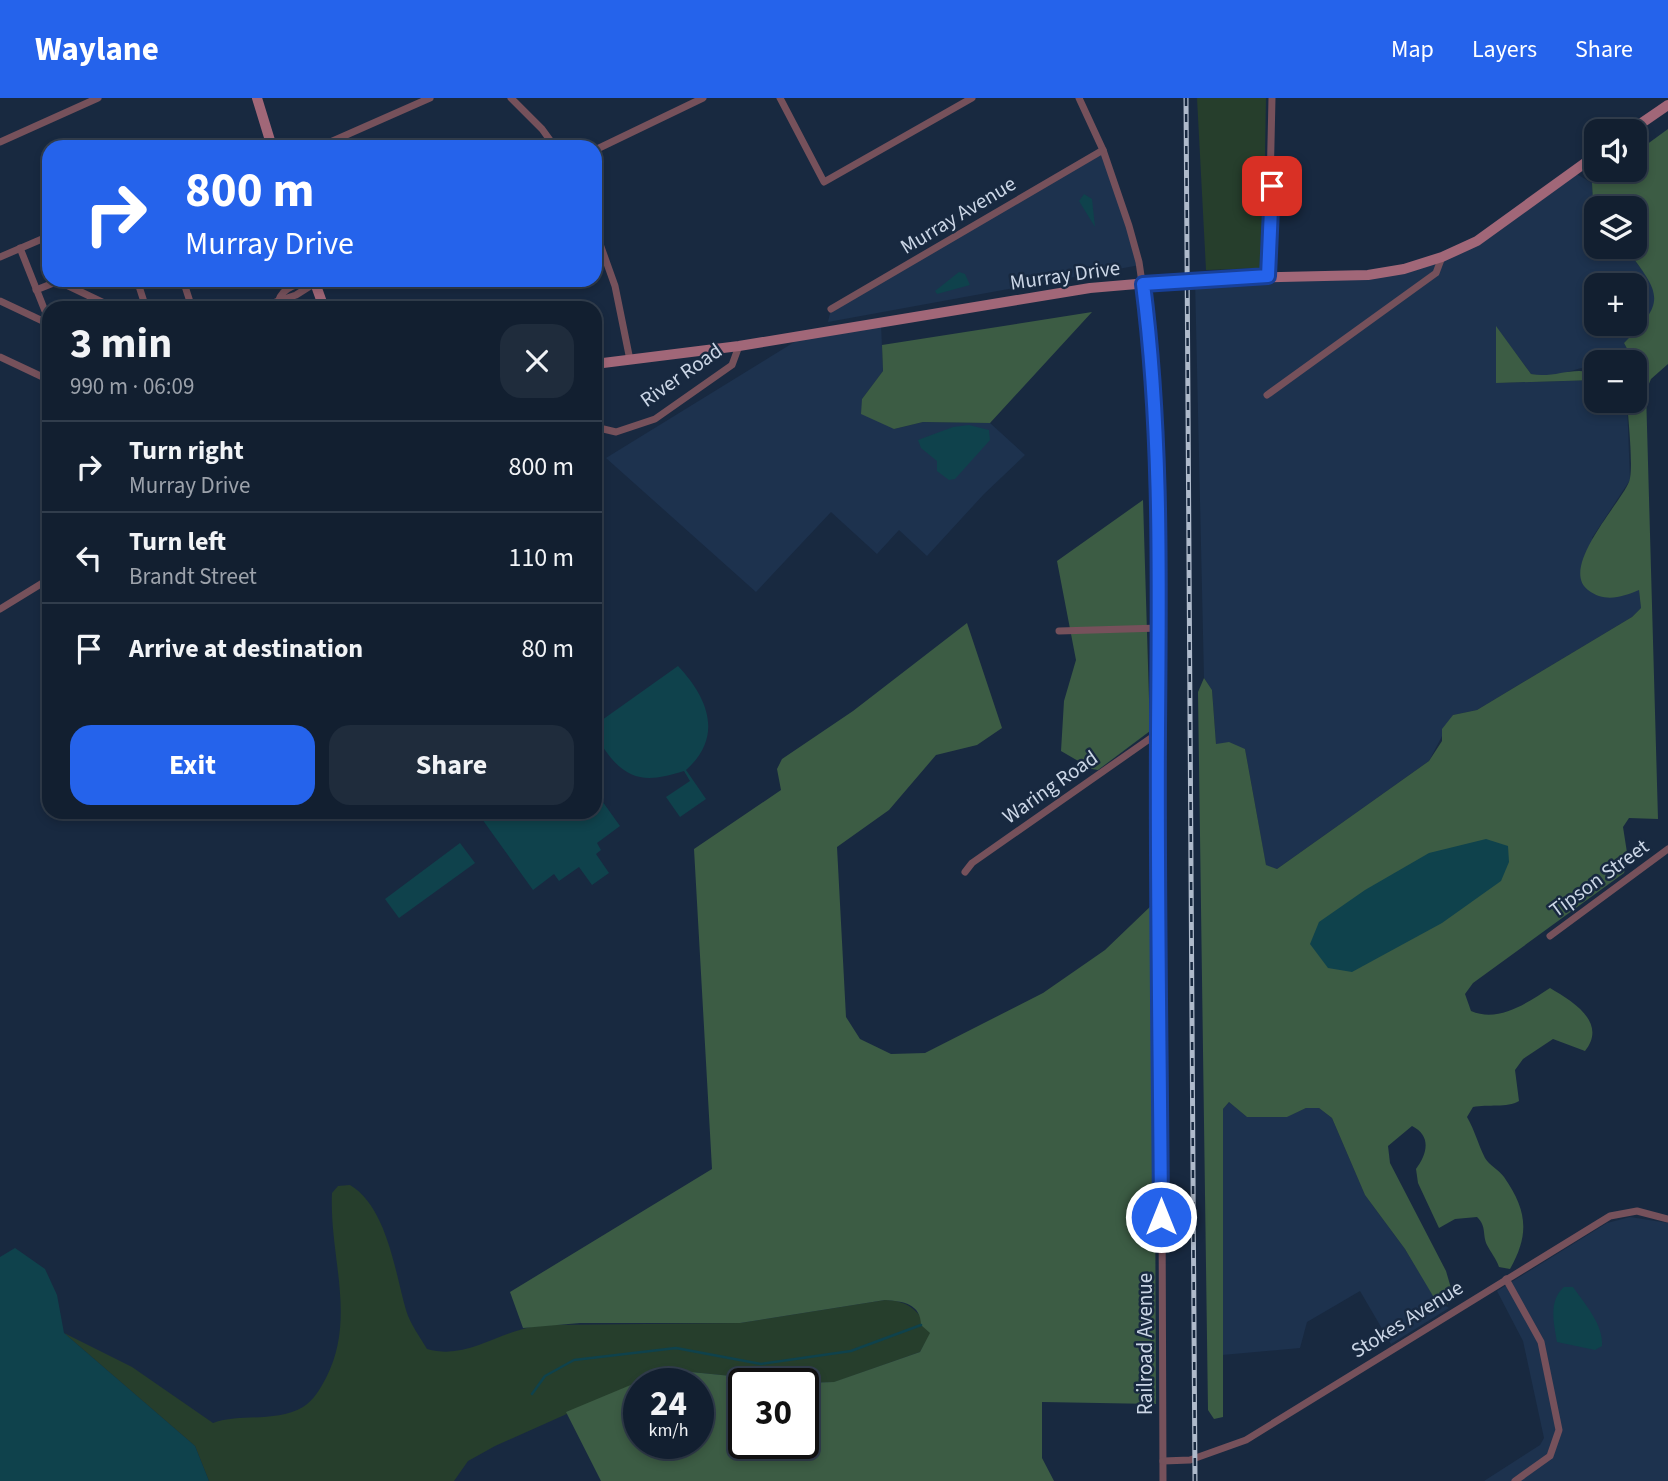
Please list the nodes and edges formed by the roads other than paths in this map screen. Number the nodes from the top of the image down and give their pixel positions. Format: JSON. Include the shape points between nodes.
{"nodes":[{"id":1,"x":98,"y":98,"type":"edge"},
{"id":2,"x":257,"y":98,"type":"edge"},
{"id":3,"x":430,"y":98,"type":"edge"},
{"id":4,"x":511,"y":98,"type":"edge"},
{"id":5,"x":703,"y":98,"type":"edge"},
{"id":6,"x":780,"y":98,"type":"edge"},
{"id":7,"x":972,"y":98,"type":"edge"},
{"id":8,"x":1079,"y":98,"type":"edge"},
{"id":9,"x":1272,"y":98,"type":"edge"},
{"id":10,"x":1668,"y":105,"type":"edge"},
{"id":11,"x":1647,"y":119,"type":"edge"},
{"id":12,"x":270,"y":140,"type":"edge"},
{"id":13,"x":335,"y":140,"type":"edge"},
{"id":14,"x":550,"y":140,"type":"edge"},
{"id":15,"x":0,"y":142,"type":"edge"},
{"id":16,"x":602,"y":147,"type":"edge"},
{"id":17,"x":1102,"y":150,"type":"junction"},
{"id":18,"x":1584,"y":164,"type":"edge"},
{"id":19,"x":42,"y":239,"type":"edge"},
{"id":20,"x":20,"y":248,"type":"junction"},
{"id":21,"x":602,"y":250,"type":"edge"},
{"id":22,"x":0,"y":257,"type":"edge"},
{"id":23,"x":1442,"y":257,"type":"junction"},
{"id":24,"x":1268,"y":276,"type":"junction"},
{"id":25,"x":1143,"y":284,"type":"junction"},
{"id":26,"x":44,"y":287,"type":"edge"},
{"id":27,"x":71,"y":287,"type":"edge"},
{"id":28,"x":307,"y":287,"type":"edge"},
{"id":29,"x":36,"y":290,"type":"junction"},
{"id":30,"x":0,"y":301,"type":"edge"},
{"id":31,"x":100,"y":301,"type":"edge"},
{"id":32,"x":281,"y":301,"type":"edge"},
{"id":33,"x":42,"y":305,"type":"edge"},
{"id":34,"x":831,"y":309,"type":"dead end"},
{"id":35,"x":42,"y":320,"type":"edge"},
{"id":36,"x":739,"y":346,"type":"junction"},
{"id":37,"x":0,"y":356,"type":"edge"},
{"id":38,"x":630,"y":360,"type":"junction"},
{"id":39,"x":602,"y":363,"type":"edge"},
{"id":40,"x":42,"y":377,"type":"edge"},
{"id":41,"x":1268,"y":395,"type":"dead end"},
{"id":42,"x":602,"y":429,"type":"edge"},
{"id":43,"x":42,"y":583,"type":"edge"},
{"id":44,"x":0,"y":609,"type":"edge"},
{"id":45,"x":1160,"y":628,"type":"junction"},
{"id":46,"x":1059,"y":631,"type":"dead end"},
{"id":47,"x":1158,"y":733,"type":"junction"},
{"id":48,"x":1668,"y":849,"type":"edge"},
{"id":49,"x":965,"y":872,"type":"dead end"},
{"id":50,"x":1550,"y":936,"type":"dead end"},
{"id":51,"x":1668,"y":1219,"type":"edge"},
{"id":52,"x":1506,"y":1279,"type":"junction"},
{"id":53,"x":1163,"y":1461,"type":"junction"},
{"id":54,"x":1163,"y":1481,"type":"edge"},
{"id":55,"x":1515,"y":1481,"type":"edge"}],
"edges":[{"from":1,"to":15,"type":"street"},
{"from":2,"to":12,"type":"street"},
{"from":3,"to":13,"type":"street"},
{"from":4,"to":14,"type":"street"},
{"from":5,"to":16,"type":"street"},
{"from":6,"to":7,"type":"street","via":[[824,183]]},
{"from":8,"to":17,"type":"street","name":"Railroad Avenue"},
{"from":9,"to":24,"type":"street"},
{"from":10,"to":11,"type":"street"},
{"from":17,"to":25,"type":"street","name":"Railroad Avenue","via":[[1129,226]]},
{"from":17,"to":34,"type":"street","name":"Murray Avenue"},
{"from":18,"to":23,"type":"street","name":"Murray Drive","via":[[1477,241]]},
{"from":19,"to":20,"type":"street"},
{"from":20,"to":22,"type":"street"},
{"from":20,"to":29,"type":"street"},
{"from":21,"to":38,"type":"street","via":[[615,286]]},
{"from":23,"to":24,"type":"street","name":"Murray Drive","via":[[1368,275]]},
{"from":23,"to":41,"type":"street","via":[[1436,273]]},
{"from":24,"to":25,"type":"street","name":"Murray Drive"},
{"from":25,"to":36,"type":"street","name":"Murray Drive","via":[[1090,288]]},
{"from":25,"to":45,"type":"street","name":"Railroad Avenue","via":[[1151,344]]},
{"from":26,"to":29,"type":"street"},
{"from":27,"to":31,"type":"street"},
{"from":28,"to":32,"type":"street"},
{"from":29,"to":33,"type":"street"},
{"from":30,"to":35,"type":"street"},
{"from":36,"to":38,"type":"street","name":"Murray Drive"},
{"from":36,"to":42,"type":"street","name":"River Road","via":[[732,365],[655,419],[616,432]]},
{"from":37,"to":40,"type":"street"},
{"from":38,"to":39,"type":"street","name":"Murray Drive"},
{"from":43,"to":44,"type":"street"},
{"from":45,"to":46,"type":"street"},
{"from":45,"to":47,"type":"street","name":"Railroad Avenue"},
{"from":47,"to":49,"type":"street","name":"Waring Road"},
{"from":47,"to":53,"type":"street","name":"Railroad Avenue"},
{"from":48,"to":50,"type":"street","name":"Tipson Street"},
{"from":51,"to":52,"type":"street","name":"Stokes Avenue","via":[[1637,1211],[1610,1216]]},
{"from":52,"to":53,"type":"street","name":"Stokes Avenue","via":[[1246,1440],[1190,1460]]},
{"from":52,"to":55,"type":"street","via":[[1541,1342],[1559,1430],[1550,1456]]},
{"from":53,"to":54,"type":"street","name":"Railroad Avenue"}]}
